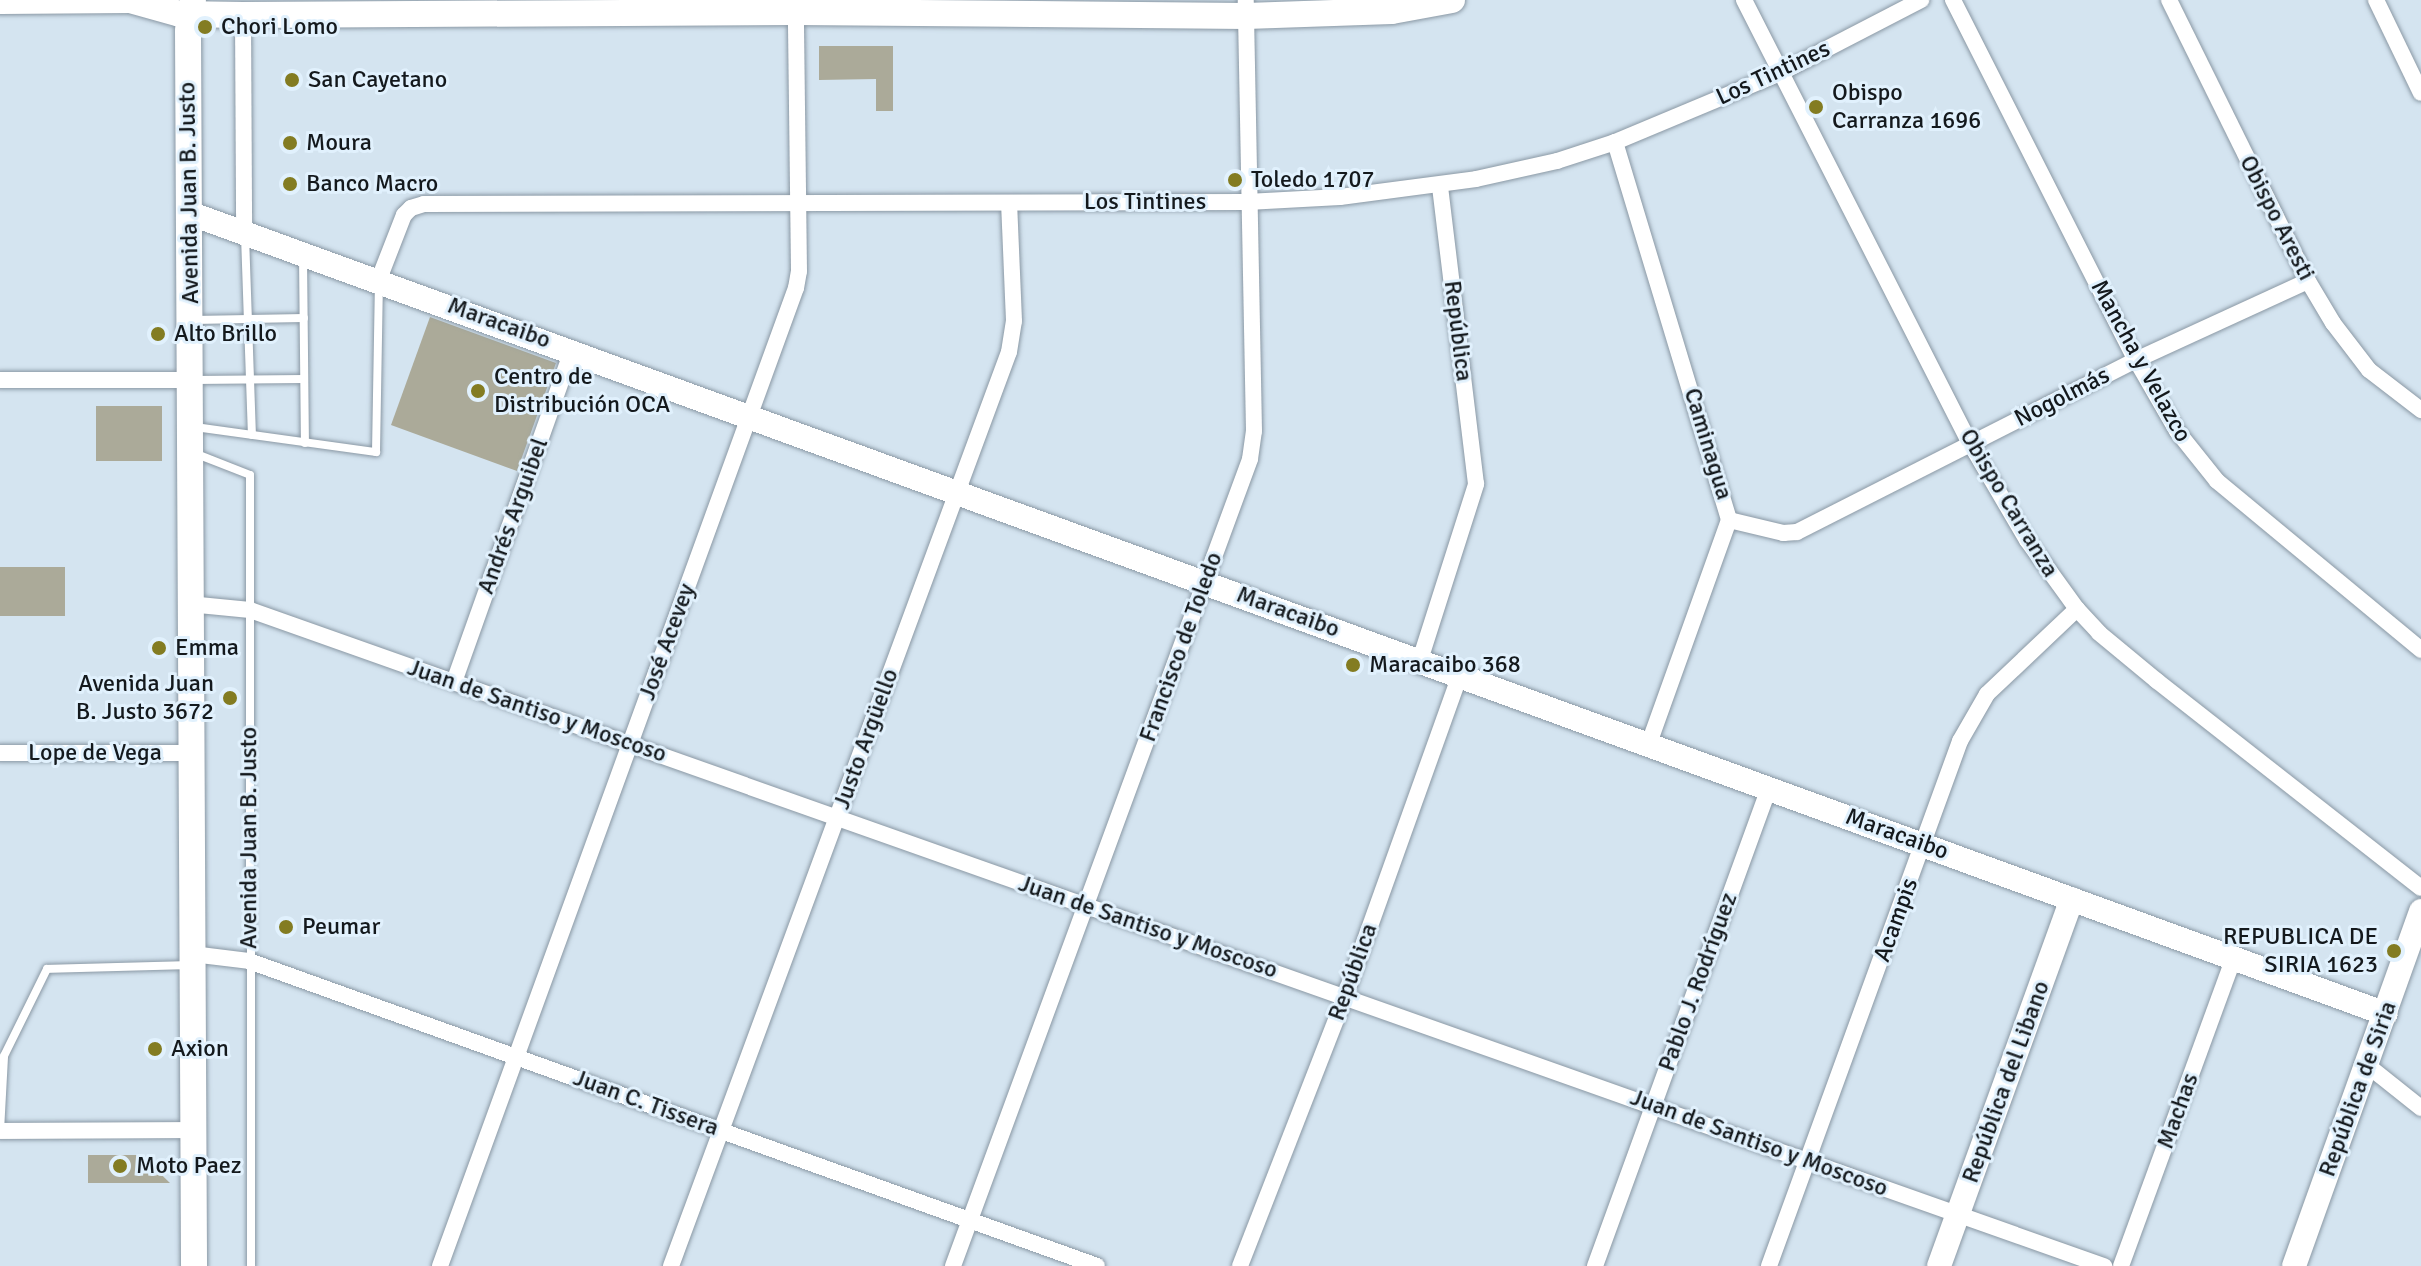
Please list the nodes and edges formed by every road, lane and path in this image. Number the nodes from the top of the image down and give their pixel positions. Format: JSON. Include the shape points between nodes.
{"nodes":[{"id":1,"x":131,"y":0,"type":"edge"},
{"id":2,"x":1452,"y":0,"type":"edge"},
{"id":3,"x":1744,"y":0,"type":"edge"},
{"id":4,"x":1921,"y":0,"type":"edge"},
{"id":5,"x":1953,"y":0,"type":"edge"},
{"id":6,"x":2169,"y":0,"type":"edge"},
{"id":7,"x":2376,"y":0,"type":"edge"},
{"id":8,"x":0,"y":1,"type":"edge"},
{"id":9,"x":796,"y":6,"type":"edge"},
{"id":10,"x":1246,"y":8,"type":"edge"},
{"id":11,"x":187,"y":12,"type":"edge"},
{"id":12,"x":243,"y":15,"type":"junction"},
{"id":13,"x":1782,"y":72,"type":"junction"},
{"id":14,"x":2421,"y":93,"type":"edge"},
{"id":15,"x":1615,"y":142,"type":"junction"},
{"id":16,"x":1440,"y":185,"type":"junction"},
{"id":17,"x":1247,"y":202,"type":"junction"},
{"id":18,"x":1009,"y":203,"type":"junction"},
{"id":19,"x":798,"y":205,"type":"junction"},
{"id":20,"x":189,"y":213,"type":"junction"},
{"id":21,"x":244,"y":230,"type":"junction"},
{"id":22,"x":303,"y":252,"type":"junction"},
{"id":23,"x":379,"y":279,"type":"junction"},
{"id":24,"x":2308,"y":281,"type":"junction"},
{"id":25,"x":304,"y":318,"type":"junction"},
{"id":26,"x":248,"y":319,"type":"junction"},
{"id":27,"x":191,"y":320,"type":"junction"},
{"id":28,"x":572,"y":350,"type":"junction"},
{"id":29,"x":2136,"y":360,"type":"junction"},
{"id":30,"x":304,"y":379,"type":"junction"},
{"id":31,"x":0,"y":380,"type":"edge"},
{"id":32,"x":191,"y":380,"type":"junction"},
{"id":33,"x":250,"y":380,"type":"junction"},
{"id":34,"x":2421,"y":410,"type":"edge"},
{"id":35,"x":750,"y":415,"type":"junction"},
{"id":36,"x":252,"y":435,"type":"junction"},
{"id":37,"x":190,"y":439,"type":"junction"},
{"id":38,"x":305,"y":443,"type":"junction"},
{"id":39,"x":1970,"y":443,"type":"junction"},
{"id":40,"x":958,"y":491,"type":"junction"},
{"id":41,"x":1729,"y":520,"type":"junction"},
{"id":42,"x":1205,"y":582,"type":"junction"},
{"id":43,"x":189,"y":604,"type":"junction"},
{"id":44,"x":2077,"y":609,"type":"junction"},
{"id":45,"x":250,"y":610,"type":"junction"},
{"id":46,"x":2421,"y":650,"type":"edge"},
{"id":47,"x":1420,"y":660,"type":"junction"},
{"id":48,"x":1460,"y":675,"type":"junction"},
{"id":49,"x":454,"y":682,"type":"junction"},
{"id":50,"x":630,"y":744,"type":"junction"},
{"id":51,"x":1649,"y":744,"type":"junction"},
{"id":52,"x":0,"y":753,"type":"edge"},
{"id":53,"x":190,"y":753,"type":"junction"},
{"id":54,"x":1769,"y":788,"type":"junction"},
{"id":55,"x":837,"y":817,"type":"junction"},
{"id":56,"x":1923,"y":844,"type":"junction"},
{"id":57,"x":2421,"y":888,"type":"edge"},
{"id":58,"x":2072,"y":899,"type":"junction"},
{"id":59,"x":1088,"y":905,"type":"junction"},
{"id":60,"x":2421,"y":911,"type":"edge"},
{"id":61,"x":2234,"y":957,"type":"junction"},
{"id":62,"x":192,"y":960,"type":"junction"},
{"id":63,"x":249,"y":961,"type":"junction"},
{"id":64,"x":1345,"y":996,"type":"junction"},
{"id":65,"x":2386,"y":1014,"type":"junction"},
{"id":66,"x":516,"y":1056,"type":"junction"},
{"id":67,"x":2367,"y":1065,"type":"junction"},
{"id":68,"x":1653,"y":1106,"type":"junction"},
{"id":69,"x":2421,"y":1108,"type":"edge"},
{"id":70,"x":721,"y":1129,"type":"junction"},
{"id":71,"x":193,"y":1130,"type":"junction"},
{"id":72,"x":0,"y":1131,"type":"edge"},
{"id":73,"x":1808,"y":1160,"type":"junction"},
{"id":74,"x":1958,"y":1214,"type":"junction"},
{"id":75,"x":969,"y":1221,"type":"junction"},
{"id":76,"x":194,"y":1266,"type":"edge"},
{"id":77,"x":251,"y":1266,"type":"edge"},
{"id":78,"x":440,"y":1266,"type":"edge"},
{"id":79,"x":671,"y":1266,"type":"edge"},
{"id":80,"x":953,"y":1266,"type":"edge"},
{"id":81,"x":1097,"y":1266,"type":"edge"},
{"id":82,"x":1240,"y":1266,"type":"edge"},
{"id":83,"x":1595,"y":1266,"type":"edge"},
{"id":84,"x":1769,"y":1266,"type":"edge"},
{"id":85,"x":1939,"y":1266,"type":"edge"},
{"id":86,"x":2104,"y":1266,"type":"edge"},
{"id":87,"x":2121,"y":1266,"type":"edge"},
{"id":88,"x":2294,"y":1266,"type":"edge"}],
"edges":[{"from":1,"to":8,"type":"main road"},
{"from":1,"to":11,"type":"main road"},
{"from":2,"to":10,"type":"main road","via":[[1392,11]]},
{"from":3,"to":13,"type":"street","name":"Obispo Carranza"},
{"from":4,"to":13,"type":"street","name":"Los Tintines"},
{"from":5,"to":29,"type":"street","name":"Mancha y Velazco"},
{"from":6,"to":24,"type":"street","name":"Obispo Aresti"},
{"from":7,"to":14,"type":"street"},
{"from":9,"to":10,"type":"main road"},
{"from":9,"to":12,"type":"main road"},
{"from":9,"to":19,"type":"street","name":"José Acevey"},
{"from":10,"to":17,"type":"street","name":"Francisco de Toledo"},
{"from":11,"to":12,"type":"main road"},
{"from":11,"to":20,"type":"main road","name":"Avenida Juan B. Justo"},
{"from":12,"to":21,"type":"street"},
{"from":13,"to":15,"type":"street","name":"Los Tintines"},
{"from":13,"to":39,"type":"street","name":"Obispo Carranza"},
{"from":15,"to":16,"type":"street","name":"Los Tintines","via":[[1557,161]]},
{"from":15,"to":41,"type":"street","name":"Caminagua"},
{"from":16,"to":17,"type":"street","name":"Los Tintines"},
{"from":16,"to":47,"type":"street","name":"República","via":[[1476,484]]},
{"from":17,"to":18,"type":"street","name":"Los Tintines"},
{"from":17,"to":42,"type":"street","name":"Francisco de Toledo","via":[[1254,431],[1250,459]]},
{"from":18,"to":19,"type":"street","name":"Los Tintines"},
{"from":18,"to":40,"type":"street","name":"Justo Argüello","via":[[1014,335]]},
{"from":19,"to":23,"type":"street","name":"Los Tintines","via":[[424,204],[404,215]]},
{"from":19,"to":35,"type":"street","name":"José Acevey","via":[[796,288]]},
{"from":20,"to":21,"type":"main road","name":"Maracaibo"},
{"from":20,"to":27,"type":"main road","name":"Avenida Juan B. Justo"},
{"from":21,"to":22,"type":"main road","name":"Maracaibo"},
{"from":21,"to":26,"type":"lane"},
{"from":22,"to":23,"type":"main road","name":"Maracaibo"},
{"from":22,"to":25,"type":"lane"},
{"from":23,"to":28,"type":"main road","name":"Maracaibo"},
{"from":23,"to":38,"type":"lane","via":[[376,452]]},
{"from":24,"to":29,"type":"street","name":"Nogolmás"},
{"from":24,"to":34,"type":"street","name":"Obispo Aresti","via":[[2351,351]]},
{"from":25,"to":26,"type":"lane"},
{"from":25,"to":30,"type":"lane"},
{"from":26,"to":27,"type":"lane"},
{"from":26,"to":33,"type":"lane"},
{"from":27,"to":32,"type":"main road","name":"Avenida Juan B. Justo"},
{"from":28,"to":35,"type":"main road","name":"Maracaibo"},
{"from":28,"to":49,"type":"street","name":"Andrés Arguibel"},
{"from":29,"to":39,"type":"street","name":"Nogolmás"},
{"from":29,"to":46,"type":"street","name":"Mancha y Velazco","via":[[2177,431],[2217,481]]},
{"from":30,"to":33,"type":"lane"},
{"from":30,"to":38,"type":"lane"},
{"from":31,"to":32,"type":"street"},
{"from":32,"to":33,"type":"lane"},
{"from":32,"to":37,"type":"main road","name":"Avenida Juan B. Justo"},
{"from":33,"to":36,"type":"lane"},
{"from":35,"to":40,"type":"main road","name":"Maracaibo"},
{"from":35,"to":50,"type":"street","name":"José Acevey"},
{"from":36,"to":37,"type":"lane"},
{"from":36,"to":38,"type":"lane"},
{"from":37,"to":43,"type":"main road","name":"Avenida Juan B. Justo"},
{"from":37,"to":45,"type":"lane","name":"Avenida Juan B. Justo","via":[[250,475]]},
{"from":39,"to":41,"type":"street","name":"Nogolmás","via":[[1797,532]]},
{"from":39,"to":44,"type":"street","name":"Obispo Carranza","via":[[2039,558]]},
{"from":40,"to":42,"type":"main road","name":"Maracaibo"},
{"from":40,"to":55,"type":"street","name":"Justo Argüello"},
{"from":41,"to":51,"type":"street","name":"Caminagua"},
{"from":42,"to":47,"type":"main road","name":"Maracaibo"},
{"from":42,"to":59,"type":"street","name":"Francisco de Toledo"},
{"from":43,"to":45,"type":"street","name":"Juan de Santiso y Moscoso"},
{"from":43,"to":53,"type":"main road","name":"Avenida Juan B. Justo"},
{"from":44,"to":56,"type":"street","name":"Acampis","via":[[2003,676],[1980,705],[1960,741]]},
{"from":44,"to":57,"type":"street","name":"Obispo Carranza","via":[[2157,681]]},
{"from":45,"to":49,"type":"street","name":"Juan de Santiso y Moscoso"},
{"from":45,"to":63,"type":"lane","name":"Avenida Juan B. Justo"},
{"from":47,"to":48,"type":"main road","name":"Maracaibo"},
{"from":48,"to":51,"type":"main road","name":"Maracaibo"},
{"from":48,"to":64,"type":"street","name":"República"},
{"from":49,"to":50,"type":"street","name":"Juan de Santiso y Moscoso"},
{"from":50,"to":55,"type":"street","name":"Juan de Santiso y Moscoso"},
{"from":50,"to":66,"type":"street","name":"José Acevey"},
{"from":51,"to":54,"type":"main road","name":"Maracaibo"},
{"from":52,"to":53,"type":"street","name":"Lope de Vega"},
{"from":53,"to":62,"type":"main road","name":"Avenida Juan B. Justo"},
{"from":54,"to":56,"type":"main road","name":"Maracaibo"},
{"from":54,"to":68,"type":"street","name":"Pablo J. Rodríguez"},
{"from":55,"to":59,"type":"street","name":"Juan de Santiso y Moscoso"},
{"from":55,"to":70,"type":"street","name":"Justo Argüello"},
{"from":56,"to":58,"type":"main road","name":"Maracaibo"},
{"from":56,"to":73,"type":"street","name":"Acampis"},
{"from":58,"to":61,"type":"main road","name":"Maracaibo"},
{"from":58,"to":74,"type":"main road","name":"República del Libano"},
{"from":59,"to":64,"type":"street","name":"Juan de Santiso y Moscoso"},
{"from":59,"to":75,"type":"street","name":"Francisco de Toledo"},
{"from":60,"to":65,"type":"main road","name":"República de Siria"},
{"from":61,"to":65,"type":"main road","name":"Maracaibo"},
{"from":61,"to":87,"type":"street","name":"Machas"},
{"from":62,"to":63,"type":"street","name":"Juan C. Tissera"},
{"from":62,"to":71,"type":"main road","name":"Avenida Juan B. Justo"},
{"from":62,"to":72,"type":"lane","via":[[47,969],[4,1056]]},
{"from":63,"to":66,"type":"street","name":"Juan C. Tissera"},
{"from":63,"to":77,"type":"lane","name":"Avenida Juan B. Justo"},
{"from":64,"to":68,"type":"street","name":"Juan de Santiso y Moscoso"},
{"from":64,"to":82,"type":"street","name":"República"},
{"from":65,"to":67,"type":"main road","name":"República de Siria"},
{"from":66,"to":70,"type":"street","name":"Juan C. Tissera"},
{"from":66,"to":78,"type":"street","name":"José Acevey"},
{"from":67,"to":69,"type":"street"},
{"from":67,"to":88,"type":"main road","name":"República de Siria"},
{"from":68,"to":73,"type":"street","name":"Juan de Santiso y Moscoso"},
{"from":68,"to":83,"type":"street","name":"Pablo J. Rodríguez"},
{"from":70,"to":75,"type":"street","name":"Juan C. Tissera"},
{"from":70,"to":79,"type":"street","name":"Justo Argüello"},
{"from":71,"to":72,"type":"street"},
{"from":71,"to":76,"type":"main road","name":"Avenida Juan B. Justo"},
{"from":73,"to":74,"type":"street","name":"Juan de Santiso y Moscoso"},
{"from":73,"to":84,"type":"street","name":"Acampis"},
{"from":74,"to":85,"type":"main road","name":"República del Libano"},
{"from":74,"to":86,"type":"street","name":"Juan de Santiso y Moscoso"},
{"from":75,"to":80,"type":"street","name":"Francisco de Toledo"},
{"from":75,"to":81,"type":"street","name":"Juan C. Tissera"}]}
